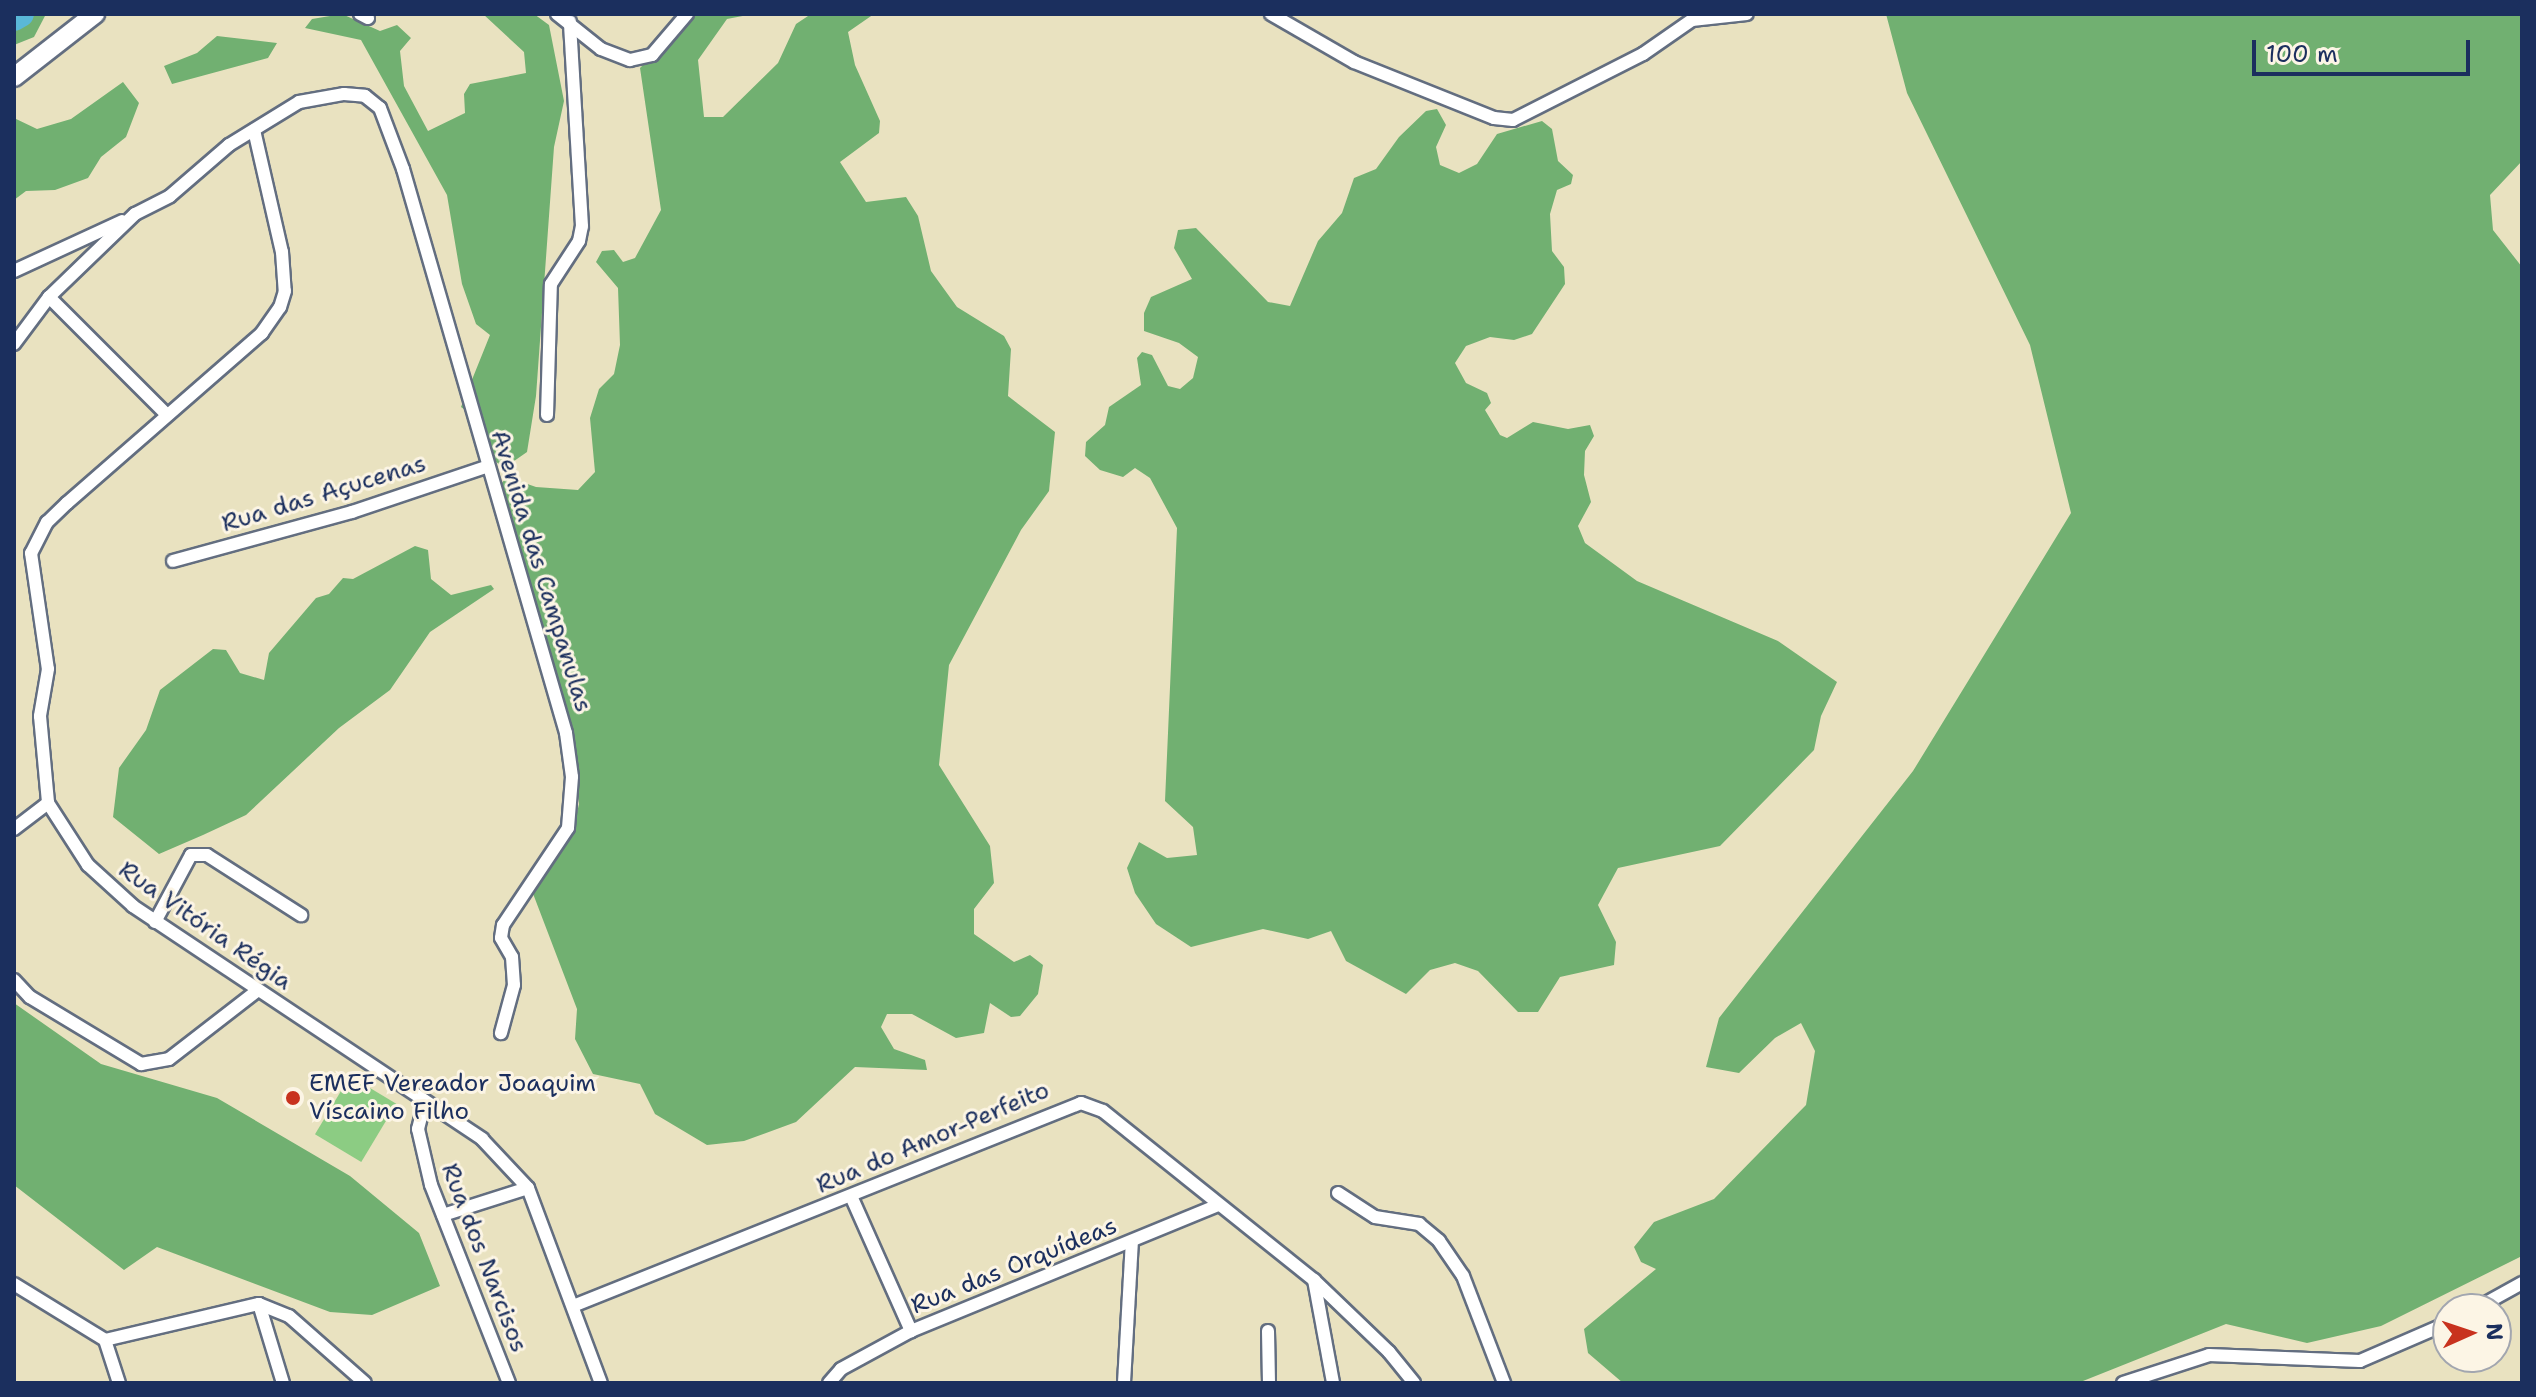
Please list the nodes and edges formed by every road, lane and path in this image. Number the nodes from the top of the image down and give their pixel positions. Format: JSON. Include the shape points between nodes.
{"nodes":[{"id":1,"x":95,"y":14,"type":"edge"},
{"id":2,"x":557,"y":14,"type":"edge"},
{"id":3,"x":687,"y":14,"type":"edge"},
{"id":4,"x":1271,"y":14,"type":"edge"},
{"id":5,"x":1747,"y":14,"type":"edge"},
{"id":6,"x":1693,"y":17,"type":"edge"},
{"id":7,"x":570,"y":21,"type":"junction"},
{"id":8,"x":14,"y":77,"type":"edge"},
{"id":9,"x":254,"y":130,"type":"junction"},
{"id":10,"x":135,"y":214,"type":"junction"},
{"id":11,"x":14,"y":271,"type":"edge"},
{"id":12,"x":49,"y":297,"type":"junction"},
{"id":13,"x":14,"y":344,"type":"edge"},
{"id":14,"x":167,"y":415,"type":"junction"},
{"id":15,"x":547,"y":415,"type":"dead end"},
{"id":16,"x":486,"y":467,"type":"junction"},
{"id":17,"x":173,"y":561,"type":"dead end"},
{"id":18,"x":14,"y":565,"type":"edge"},
{"id":19,"x":29,"y":566,"type":"junction"},
{"id":20,"x":48,"y":803,"type":"junction"},
{"id":21,"x":14,"y":829,"type":"edge"},
{"id":22,"x":301,"y":915,"type":"dead end"},
{"id":23,"x":155,"y":922,"type":"junction"},
{"id":24,"x":14,"y":980,"type":"edge"},
{"id":25,"x":257,"y":991,"type":"junction"},
{"id":26,"x":501,"y":1033,"type":"dead end"},
{"id":27,"x":425,"y":1101,"type":"junction"},
{"id":28,"x":528,"y":1188,"type":"junction"},
{"id":29,"x":1338,"y":1193,"type":"dead end"},
{"id":30,"x":851,"y":1196,"type":"junction"},
{"id":31,"x":1218,"y":1205,"type":"junction"},
{"id":32,"x":443,"y":1215,"type":"junction"},
{"id":33,"x":1132,"y":1241,"type":"junction"},
{"id":34,"x":1314,"y":1280,"type":"junction"},
{"id":35,"x":2522,"y":1283,"type":"edge"},
{"id":36,"x":14,"y":1284,"type":"edge"},
{"id":37,"x":2504,"y":1293,"type":"edge"},
{"id":38,"x":259,"y":1304,"type":"junction"},
{"id":39,"x":573,"y":1306,"type":"junction"},
{"id":40,"x":2432,"y":1330,"type":"edge"},
{"id":41,"x":911,"y":1331,"type":"junction"},
{"id":42,"x":1268,"y":1331,"type":"dead end"},
{"id":43,"x":105,"y":1340,"type":"junction"},
{"id":44,"x":830,"y":1380,"type":"edge"},
{"id":45,"x":119,"y":1383,"type":"edge"},
{"id":46,"x":283,"y":1383,"type":"edge"},
{"id":47,"x":365,"y":1383,"type":"edge"},
{"id":48,"x":509,"y":1383,"type":"edge"},
{"id":49,"x":601,"y":1383,"type":"edge"},
{"id":50,"x":1124,"y":1383,"type":"edge"},
{"id":51,"x":1269,"y":1383,"type":"edge"},
{"id":52,"x":1333,"y":1383,"type":"edge"},
{"id":53,"x":1414,"y":1383,"type":"edge"},
{"id":54,"x":1504,"y":1383,"type":"edge"},
{"id":55,"x":2123,"y":1383,"type":"edge"}],
"edges":[{"from":1,"to":8,"type":"street"},
{"from":2,"to":7,"type":"street"},
{"from":3,"to":7,"type":"street","via":[[652,55],[614,57]]},
{"from":4,"to":6,"type":"street","via":[[1354,62],[1494,118],[1513,120],[1643,54]]},
{"from":5,"to":6,"type":"street"},
{"from":7,"to":15,"type":"street","via":[[582,226],[579,241],[551,284]]},
{"from":9,"to":10,"type":"street","via":[[170,196]]},
{"from":9,"to":14,"type":"street","via":[[282,252],[285,291],[262,333]]},
{"from":9,"to":16,"type":"street","name":"Avenida das Campanulas","via":[[299,102],[344,94],[365,96],[380,108],[403,169]]},
{"from":10,"to":11,"type":"street"},
{"from":10,"to":12,"type":"street"},
{"from":12,"to":13,"type":"street"},
{"from":12,"to":14,"type":"street"},
{"from":14,"to":19,"type":"street","via":[[47,522]]},
{"from":16,"to":17,"type":"street","name":"Rua das Açucenas","via":[[352,512]]},
{"from":16,"to":26,"type":"street","name":"Avenida das Campanulas","via":[[566,733],[573,807],[568,828],[503,925],[501,938],[512,957],[514,985]]},
{"from":18,"to":19,"type":"street"},
{"from":19,"to":20,"type":"street","name":"Rua Vitória Régia","via":[[48,669],[40,716]]},
{"from":20,"to":21,"type":"street"},
{"from":20,"to":23,"type":"street","name":"Rua Vitória Régia","via":[[104,883]]},
{"from":22,"to":23,"type":"street","via":[[207,855],[191,855]]},
{"from":23,"to":25,"type":"street","name":"Rua Vitória Régia"},
{"from":24,"to":25,"type":"street","via":[[30,997],[141,1064],[156,1064],[181,1052]]},
{"from":25,"to":27,"type":"street","name":"Rua Vitória Régia"},
{"from":27,"to":28,"type":"street","name":"Rua Vitória Régia","via":[[482,1139]]},
{"from":27,"to":32,"type":"street","name":"Rua dos Narcisos","via":[[420,1148]]},
{"from":28,"to":32,"type":"street"},
{"from":28,"to":39,"type":"street"},
{"from":29,"to":54,"type":"street","via":[[1375,1217],[1419,1224],[1439,1241],[1463,1276]]},
{"from":30,"to":31,"type":"street","name":"Rua do Amor-Perfeito","via":[[1081,1103],[1103,1111]]},
{"from":30,"to":39,"type":"street","name":"Rua do Amor-Perfeito"},
{"from":30,"to":41,"type":"street"},
{"from":31,"to":33,"type":"street","name":"Rua das Orquídeas"},
{"from":31,"to":34,"type":"street","name":"Rua do Amor-Perfeito"},
{"from":32,"to":48,"type":"street","name":"Rua dos Narcisos"},
{"from":33,"to":41,"type":"street","name":"Rua das Orquídeas"},
{"from":33,"to":50,"type":"street"},
{"from":34,"to":52,"type":"street"},
{"from":34,"to":53,"type":"street","name":"Rua do Amor-Perfeito"},
{"from":35,"to":37,"type":"street"},
{"from":36,"to":43,"type":"street"},
{"from":38,"to":43,"type":"street"},
{"from":38,"to":46,"type":"street"},
{"from":38,"to":47,"type":"street","via":[[289,1316]]},
{"from":39,"to":49,"type":"street"},
{"from":40,"to":55,"type":"street","via":[[2360,1361],[2209,1355]]},
{"from":41,"to":44,"type":"street","name":"Rua das Orquídeas"},
{"from":42,"to":51,"type":"street"},
{"from":43,"to":45,"type":"street"}]}
